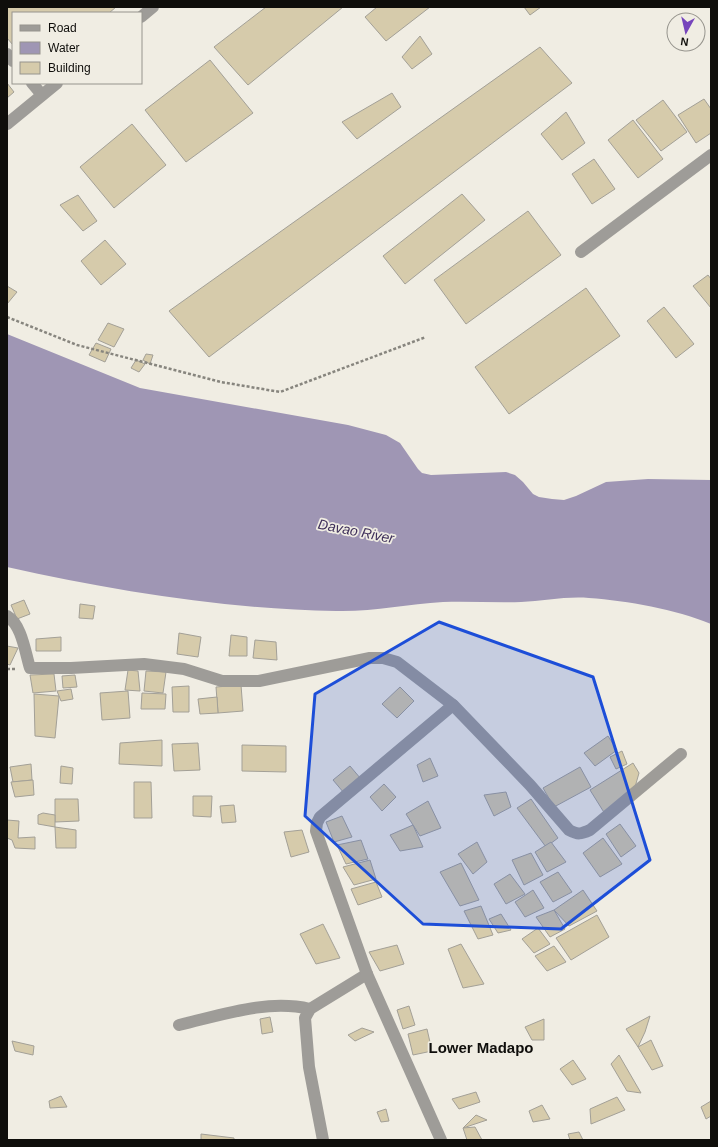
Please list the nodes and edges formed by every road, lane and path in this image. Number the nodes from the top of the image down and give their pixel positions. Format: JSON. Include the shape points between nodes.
{"nodes":[{"id":1,"x":153,"y":7,"type":"edge"},
{"id":2,"x":142,"y":16,"type":"edge"},
{"id":3,"x":33,"y":84,"type":"edge"},
{"id":4,"x":56,"y":84,"type":"edge"},
{"id":5,"x":42,"y":94,"type":"junction"},
{"id":6,"x":7,"y":124,"type":"edge"},
{"id":7,"x":711,"y":155,"type":"edge"},
{"id":8,"x":581,"y":252,"type":"dead end"},
{"id":9,"x":7,"y":317,"type":"edge"},
{"id":10,"x":426,"y":337,"type":"dead end"},
{"id":11,"x":7,"y":616,"type":"edge"},
{"id":12,"x":453,"y":705,"type":"junction"},
{"id":13,"x":680,"y":754,"type":"dead end"},
{"id":14,"x":367,"y":974,"type":"junction"},
{"id":15,"x":310,"y":1009,"type":"junction"},
{"id":16,"x":178,"y":1025,"type":"dead end"},
{"id":17,"x":323,"y":1140,"type":"edge"},
{"id":18,"x":441,"y":1140,"type":"edge"}],
"edges":[{"from":1,"to":2,"type":"street"},
{"from":3,"to":5,"type":"street"},
{"from":4,"to":5,"type":"street"},
{"from":5,"to":6,"type":"street"},
{"from":7,"to":8,"type":"street"},
{"from":9,"to":10,"type":"path","via":[[76,345],[186,374],[280,392]]},
{"from":11,"to":12,"type":"street","via":[[18,629],[30,668],[144,664],[184,669],[222,681],[259,681],[370,658],[382,658],[397,662]]},
{"from":12,"to":13,"type":"street","via":[[569,830],[576,834],[590,830]]},
{"from":12,"to":14,"type":"street","via":[[320,817],[317,823],[316,831]]},
{"from":14,"to":15,"type":"street"},
{"from":14,"to":18,"type":"street"},
{"from":15,"to":16,"type":"street","via":[[270,1005]]},
{"from":15,"to":17,"type":"street","via":[[305,1018],[309,1060]]}]}
